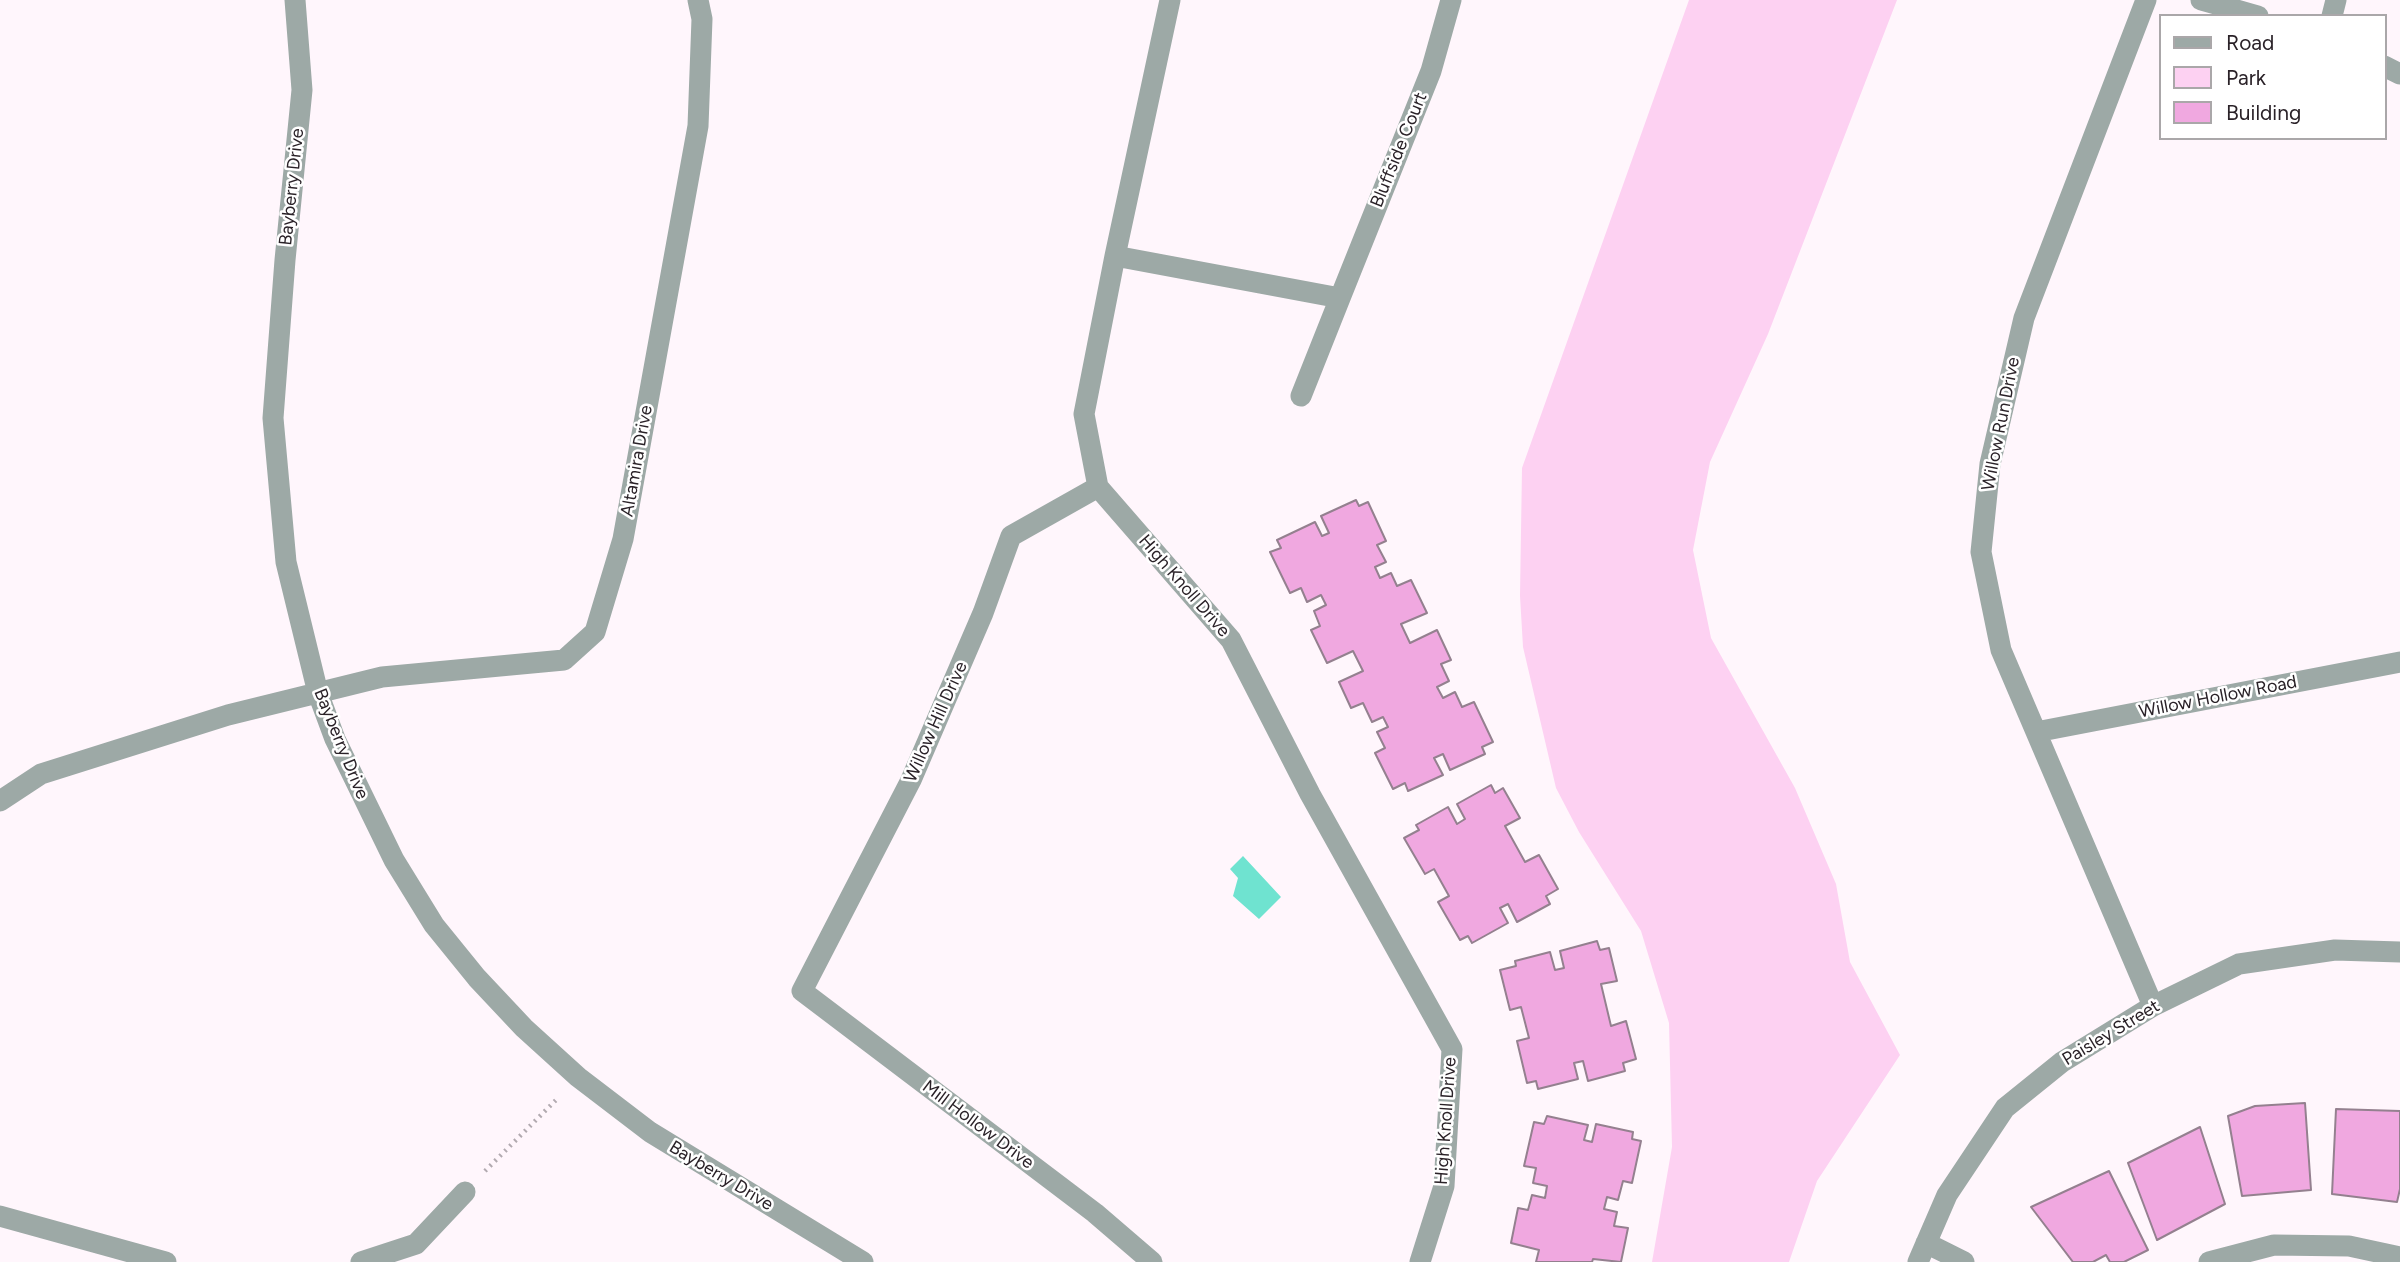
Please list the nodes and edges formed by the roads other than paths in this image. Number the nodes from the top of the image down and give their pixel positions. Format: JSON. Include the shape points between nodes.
{"nodes":[{"id":1,"x":295,"y":0,"type":"edge"},
{"id":2,"x":698,"y":0,"type":"edge"},
{"id":3,"x":1170,"y":0,"type":"edge"},
{"id":4,"x":1451,"y":0,"type":"edge"},
{"id":5,"x":2146,"y":0,"type":"edge"},
{"id":6,"x":2201,"y":0,"type":"edge"},
{"id":7,"x":2251,"y":14,"type":"edge"},
{"id":8,"x":1115,"y":256,"type":"junction"},
{"id":9,"x":1340,"y":298,"type":"junction"},
{"id":10,"x":1301,"y":396,"type":"dead end"},
{"id":11,"x":1098,"y":487,"type":"junction"},
{"id":12,"x":2400,"y":662,"type":"edge"},
{"id":13,"x":318,"y":692,"type":"junction"},
{"id":14,"x":2036,"y":732,"type":"junction"},
{"id":15,"x":0,"y":801,"type":"edge"},
{"id":16,"x":2400,"y":952,"type":"edge"},
{"id":17,"x":802,"y":991,"type":"joint"},
{"id":18,"x":2153,"y":1006,"type":"junction"},
{"id":19,"x":465,"y":1192,"type":"road end"},
{"id":20,"x":0,"y":1216,"type":"edge"},
{"id":21,"x":1922,"y":1253,"type":"edge"},
{"id":22,"x":2400,"y":1257,"type":"edge"},
{"id":23,"x":166,"y":1262,"type":"edge"},
{"id":24,"x":360,"y":1262,"type":"edge"},
{"id":25,"x":863,"y":1262,"type":"edge"},
{"id":26,"x":1152,"y":1262,"type":"edge"},
{"id":27,"x":1419,"y":1262,"type":"edge"},
{"id":28,"x":1964,"y":1262,"type":"edge"},
{"id":29,"x":2209,"y":1262,"type":"edge"}],
"edges":[{"from":1,"to":13,"type":"street","name":"Bayberry Drive","via":[[302,90],[273,418],[286,562]]},
{"from":2,"to":13,"type":"street","name":"Altamira Drive","via":[[702,19],[698,126],[623,539],[596,632],[564,660],[382,677]]},
{"from":3,"to":8,"type":"street"},
{"from":4,"to":9,"type":"street","name":"Bluffside Court","via":[[1432,71]]},
{"from":5,"to":14,"type":"street","name":"Willow Run Drive","via":[[2024,318],[1990,464],[1980,552],[2001,650]]},
{"from":6,"to":7,"type":"street"},
{"from":8,"to":9,"type":"street"},
{"from":8,"to":11,"type":"street","via":[[1084,414]]},
{"from":9,"to":10,"type":"street","name":"Bluffside Court"},
{"from":11,"to":17,"type":"street","name":"Willow Hill Drive","via":[[1011,536],[911,780]]},
{"from":11,"to":27,"type":"street","name":"High Knoll Drive","via":[[1231,640],[1310,794],[1452,1049],[1444,1186]]},
{"from":12,"to":14,"type":"street","name":"Willow Hollow Road"},
{"from":13,"to":15,"type":"street","name":"Altamira Drive","via":[[41,774]]},
{"from":13,"to":25,"type":"street","name":"Bayberry Drive","via":[[362,799],[394,860],[434,925],[524,1028],[650,1132]]},
{"from":14,"to":18,"type":"street","name":"Willow Run Drive"},
{"from":16,"to":18,"type":"street","name":"Paisley Street","via":[[2335,950],[2239,964]]},
{"from":17,"to":26,"type":"street","name":"Mill Hollow Drive","via":[[1095,1213]]},
{"from":18,"to":21,"type":"street","name":"Paisley Street","via":[[2062,1062],[2005,1108],[1947,1195]]},
{"from":19,"to":24,"type":"street","via":[[416,1244]]},
{"from":20,"to":23,"type":"street"},
{"from":21,"to":28,"type":"street"},
{"from":22,"to":29,"type":"street","via":[[2349,1246],[2274,1245]]}]}
